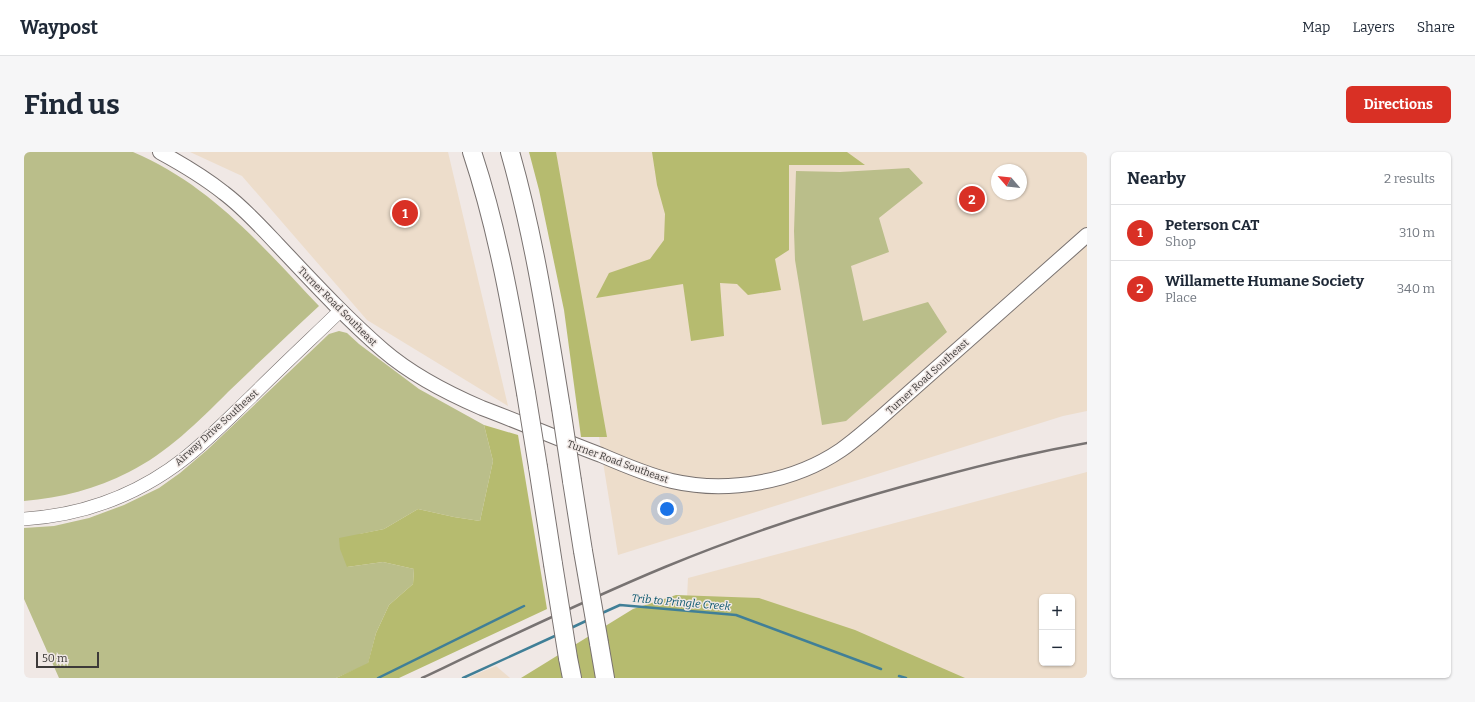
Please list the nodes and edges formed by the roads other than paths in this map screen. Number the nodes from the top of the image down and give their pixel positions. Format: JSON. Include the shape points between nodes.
{"nodes":[{"id":1,"x":160,"y":152,"type":"edge"},
{"id":2,"x":472,"y":152,"type":"edge"},
{"id":3,"x":510,"y":152,"type":"edge"},
{"id":4,"x":1087,"y":235,"type":"edge"},
{"id":5,"x":341,"y":310,"type":"junction"},
{"id":6,"x":24,"y":519,"type":"edge"},
{"id":7,"x":572,"y":678,"type":"edge"},
{"id":8,"x":605,"y":678,"type":"edge"}],
"edges":[{"from":1,"to":5,"type":"main road","name":"Turner Road Southeast","via":[[225,193]]},
{"from":2,"to":7,"type":"highway","bridge":true,"via":[[502,262],[514,320]]},
{"from":3,"to":8,"type":"highway","bridge":true,"via":[[544,304]]},
{"from":4,"to":5,"type":"main road","name":"Turner Road Southeast","via":[[841,450],[810,467],[773,480],[734,485],[694,484],[652,475],[458,398],[402,365]]},
{"from":5,"to":6,"type":"street","name":"Airway Drive Southeast","via":[[198,447],[165,472],[128,494],[102,504],[59,515]]}]}
